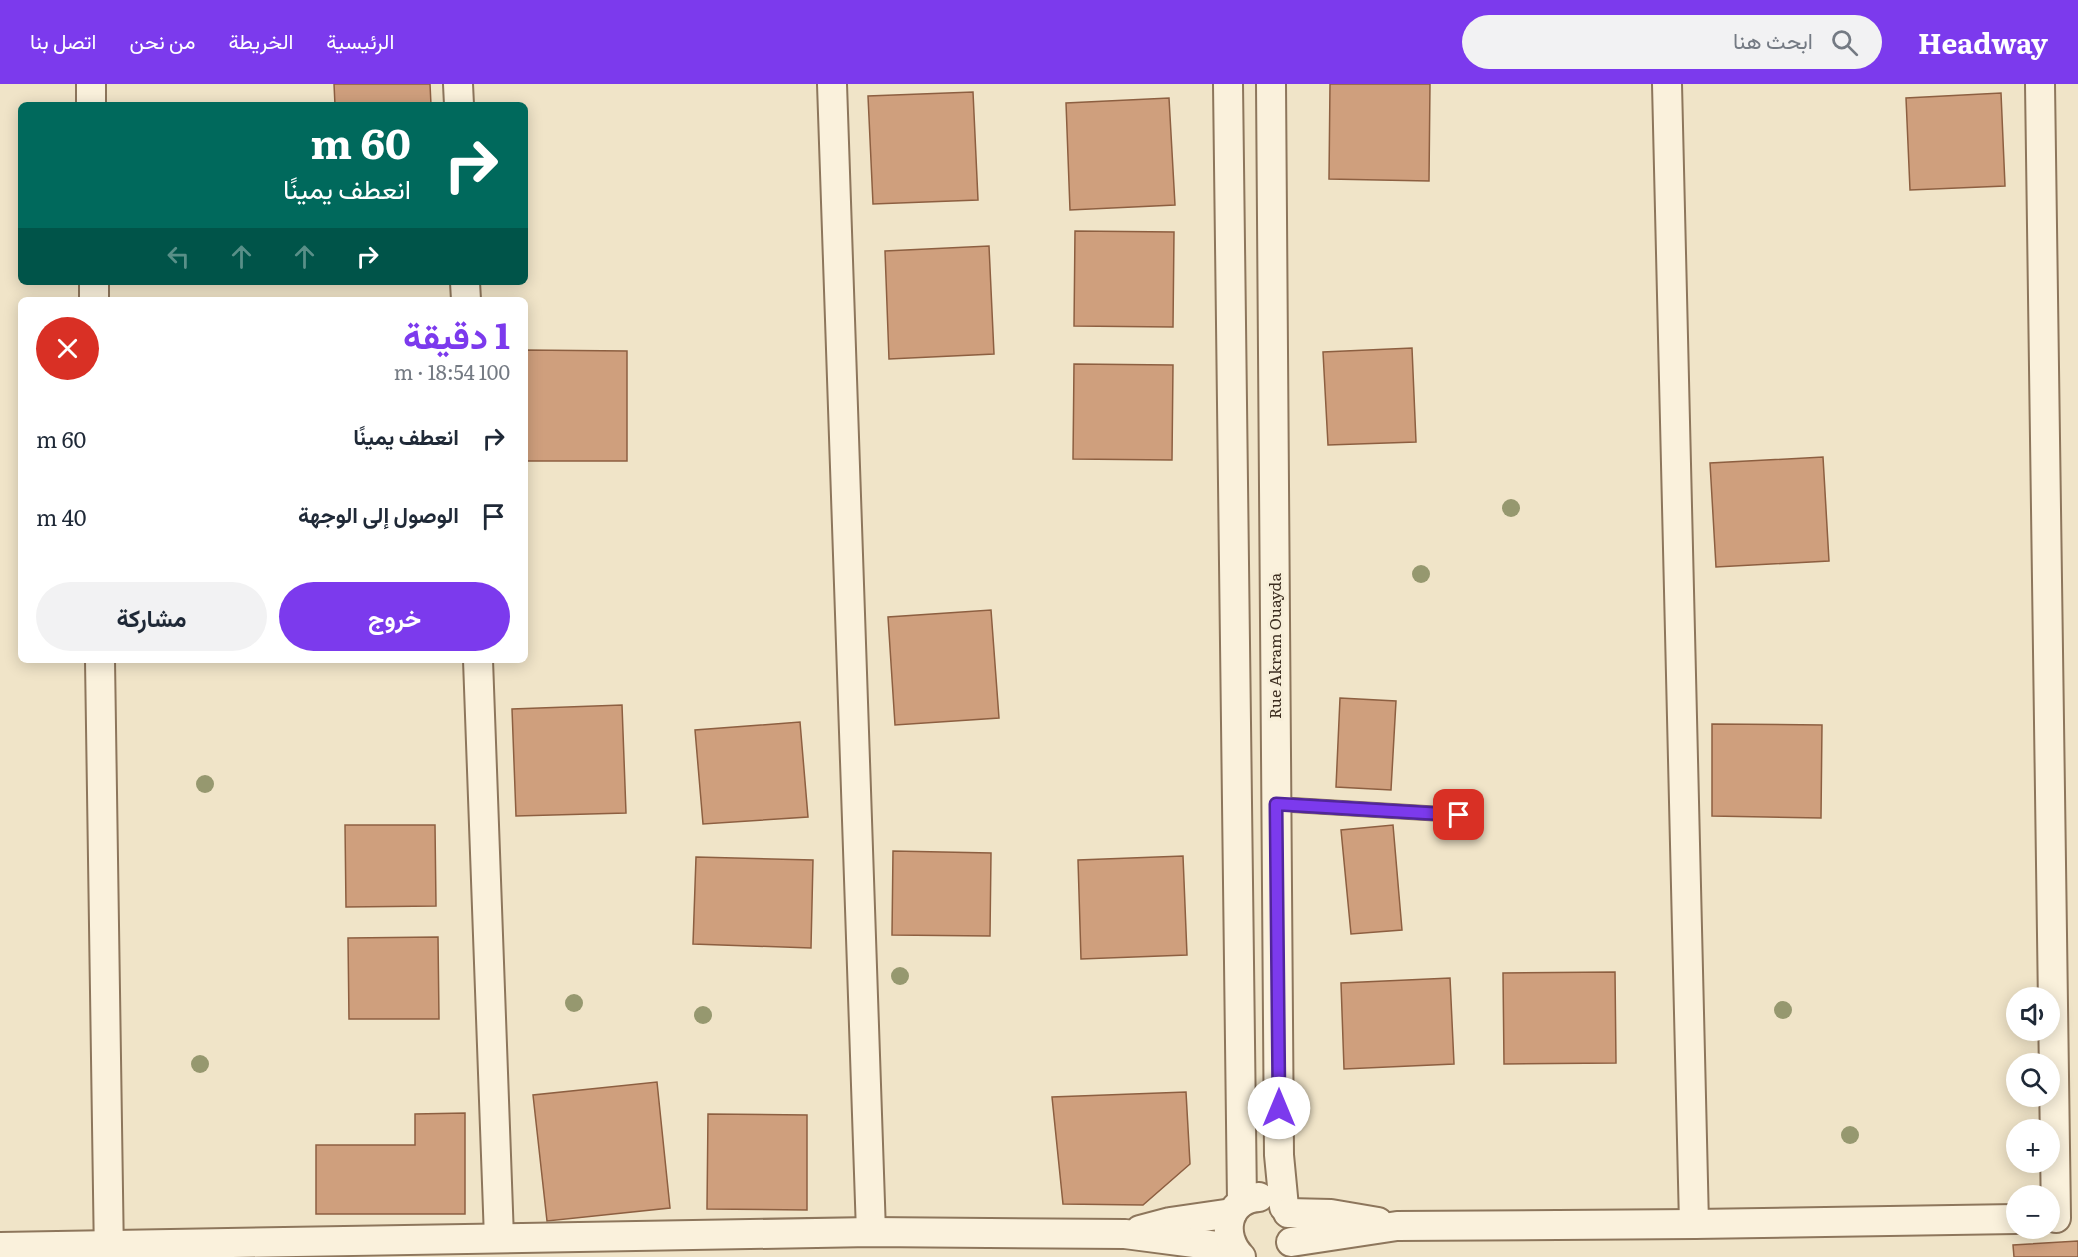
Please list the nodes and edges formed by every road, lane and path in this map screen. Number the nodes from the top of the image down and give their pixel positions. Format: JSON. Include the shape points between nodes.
{"nodes":[{"id":1,"x":91,"y":84,"type":"edge"},
{"id":2,"x":458,"y":84,"type":"edge"},
{"id":3,"x":832,"y":84,"type":"edge"},
{"id":4,"x":1228,"y":84,"type":"edge"},
{"id":5,"x":1271,"y":84,"type":"edge"},
{"id":6,"x":1667,"y":84,"type":"edge"},
{"id":7,"x":2040,"y":84,"type":"edge"},
{"id":8,"x":91,"y":102,"type":"edge"},
{"id":9,"x":459,"y":102,"type":"edge"},
{"id":10,"x":100,"y":663,"type":"edge"},
{"id":11,"x":478,"y":663,"type":"edge"},
{"id":12,"x":1276,"y":804,"type":"junction"},
{"id":13,"x":1459,"y":815,"type":"dead end"},
{"id":14,"x":1237,"y":1208,"type":"junction"},
{"id":15,"x":1286,"y":1210,"type":"junction"},
{"id":16,"x":2061,"y":1218,"type":"edge"},
{"id":17,"x":2006,"y":1219,"type":"edge"},
{"id":18,"x":1694,"y":1224,"type":"junction"},
{"id":19,"x":1397,"y":1226,"type":"junction"},
{"id":20,"x":871,"y":1232,"type":"junction"},
{"id":21,"x":1125,"y":1234,"type":"junction"},
{"id":22,"x":499,"y":1238,"type":"junction"},
{"id":23,"x":0,"y":1247,"type":"edge"},
{"id":24,"x":1287,"y":1251,"type":"edge"},
{"id":25,"x":109,"y":1252,"type":"edge"},
{"id":26,"x":1237,"y":1253,"type":"edge"}],
"edges":[{"from":1,"to":8,"type":"street"},
{"from":2,"to":9,"type":"street"},
{"from":3,"to":20,"type":"street"},
{"from":4,"to":14,"type":"street"},
{"from":5,"to":12,"type":"street","name":"Rue Akram Ouayda"},
{"from":6,"to":18,"type":"street"},
{"from":7,"to":16,"type":"street"},
{"from":10,"to":25,"type":"street"},
{"from":11,"to":22,"type":"street"},
{"from":12,"to":13,"type":"lane"},
{"from":12,"to":15,"type":"street","name":"Rue Akram Ouayda","via":[[1279,1155]]},
{"from":14,"to":15,"type":"street","via":[[1256,1197],[1271,1199]]},
{"from":14,"to":21,"type":"street"},
{"from":14,"to":26,"type":"street","via":[[1227,1231]]},
{"from":15,"to":19,"type":"street"},
{"from":15,"to":24,"type":"street","name":"Rue Akram Ouayda","via":[[1293,1228]]},
{"from":17,"to":18,"type":"street"},
{"from":18,"to":19,"type":"street"},
{"from":19,"to":24,"type":"street"},
{"from":20,"to":21,"type":"street"},
{"from":20,"to":22,"type":"street"},
{"from":21,"to":26,"type":"street"},
{"from":22,"to":25,"type":"street"},
{"from":23,"to":25,"type":"street"}]}
